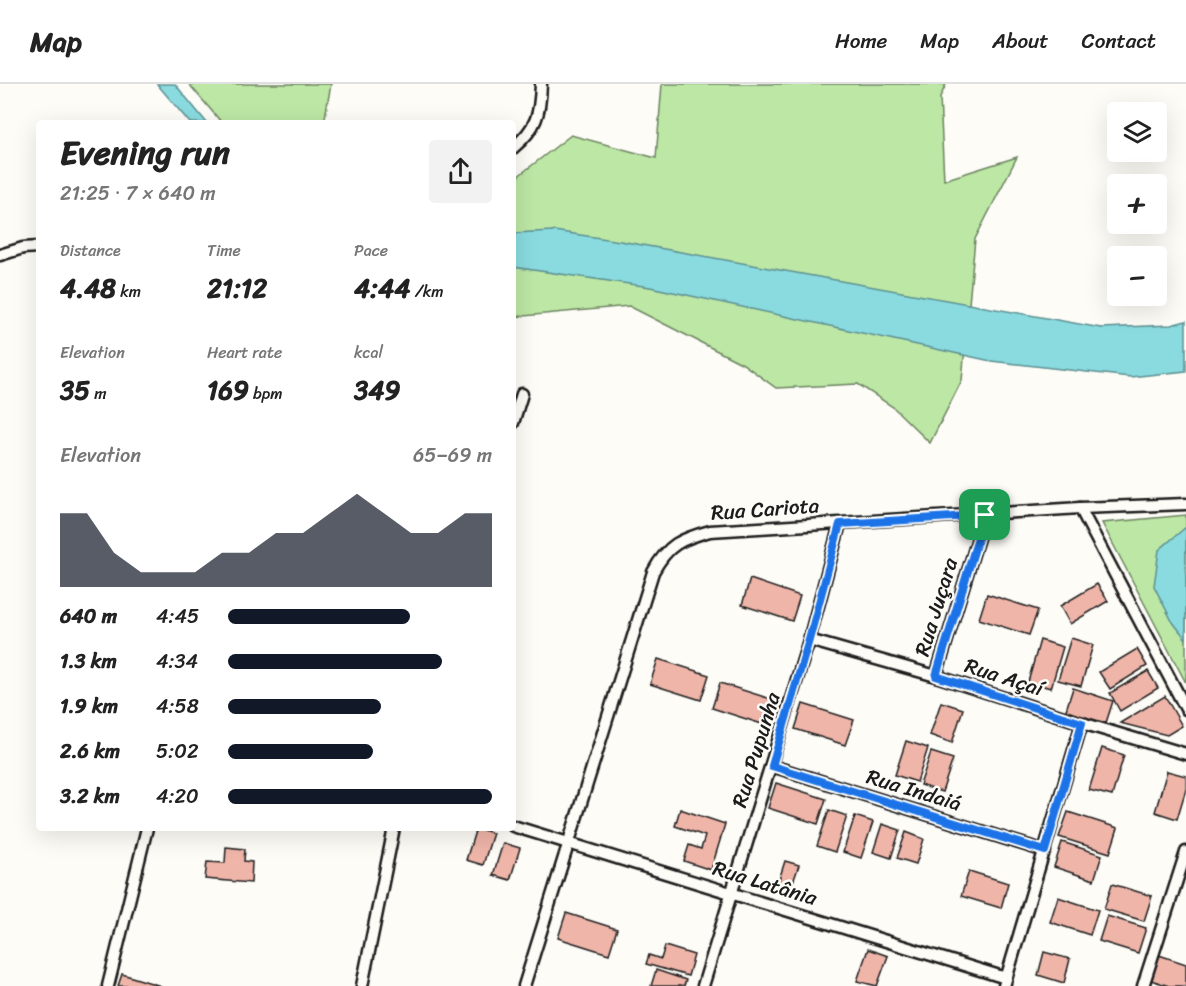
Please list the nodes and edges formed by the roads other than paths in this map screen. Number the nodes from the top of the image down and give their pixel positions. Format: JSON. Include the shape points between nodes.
{"nodes":[{"id":1,"x":541,"y":84,"type":"edge"},
{"id":2,"x":516,"y":146,"type":"edge"},
{"id":3,"x":36,"y":247,"type":"edge"},
{"id":4,"x":0,"y":255,"type":"edge"},
{"id":5,"x":522,"y":394,"type":"dead end"},
{"id":6,"x":516,"y":413,"type":"edge"},
{"id":7,"x":1186,"y":504,"type":"edge"},
{"id":8,"x":1080,"y":508,"type":"junction"},
{"id":9,"x":985,"y":515,"type":"junction"},
{"id":10,"x":840,"y":524,"type":"junction"},
{"id":11,"x":809,"y":640,"type":"junction"},
{"id":12,"x":936,"y":676,"type":"junction"},
{"id":13,"x":1186,"y":708,"type":"edge"},
{"id":14,"x":1082,"y":723,"type":"junction"},
{"id":15,"x":1186,"y":754,"type":"edge"},
{"id":16,"x":772,"y":766,"type":"junction"},
{"id":17,"x":516,"y":827,"type":"edge"},
{"id":18,"x":146,"y":831,"type":"edge"},
{"id":19,"x":393,"y":831,"type":"edge"},
{"id":20,"x":570,"y":843,"type":"junction"},
{"id":21,"x":1045,"y":851,"type":"junction"},
{"id":22,"x":1186,"y":852,"type":"edge"},
{"id":23,"x":731,"y":894,"type":"junction"},
{"id":24,"x":1005,"y":982,"type":"edge"},
{"id":25,"x":108,"y":986,"type":"edge"},
{"id":26,"x":362,"y":986,"type":"edge"},
{"id":27,"x":524,"y":986,"type":"edge"},
{"id":28,"x":703,"y":986,"type":"edge"},
{"id":29,"x":1143,"y":986,"type":"edge"}],
"edges":[{"from":1,"to":2,"type":"street","via":[[535,123]]},
{"from":3,"to":4,"type":"street"},
{"from":5,"to":6,"type":"street"},
{"from":7,"to":8,"type":"street","name":"Rua Cariota"},
{"from":8,"to":9,"type":"street","name":"Rua Cariota"},
{"from":8,"to":13,"type":"street"},
{"from":9,"to":10,"type":"street","name":"Rua Cariota"},
{"from":9,"to":12,"type":"street","name":"Rua Juçara"},
{"from":10,"to":11,"type":"street","name":"Rua Pupunha"},
{"from":10,"to":20,"type":"street","name":"Rua Cariota","via":[[710,531],[674,544],[665,552],[653,572]]},
{"from":11,"to":12,"type":"street","name":"Rua Açaí"},
{"from":11,"to":16,"type":"street","name":"Rua Pupunha"},
{"from":12,"to":14,"type":"street","name":"Rua Açaí"},
{"from":14,"to":15,"type":"street","name":"Rua Açaí"},
{"from":14,"to":21,"type":"street"},
{"from":16,"to":21,"type":"street","name":"Rua Indaiá"},
{"from":16,"to":23,"type":"street","name":"Rua Pupunha"},
{"from":17,"to":20,"type":"street","name":"Rua Latânia"},
{"from":18,"to":25,"type":"street"},
{"from":19,"to":26,"type":"street"},
{"from":20,"to":23,"type":"street","name":"Rua Latânia"},
{"from":20,"to":27,"type":"street","name":"Rua Cariota"},
{"from":21,"to":24,"type":"street"},
{"from":22,"to":29,"type":"street"},
{"from":23,"to":24,"type":"street","name":"Rua Latânia","via":[[855,930]]},
{"from":23,"to":28,"type":"street","name":"Rua Pupunha"}]}
